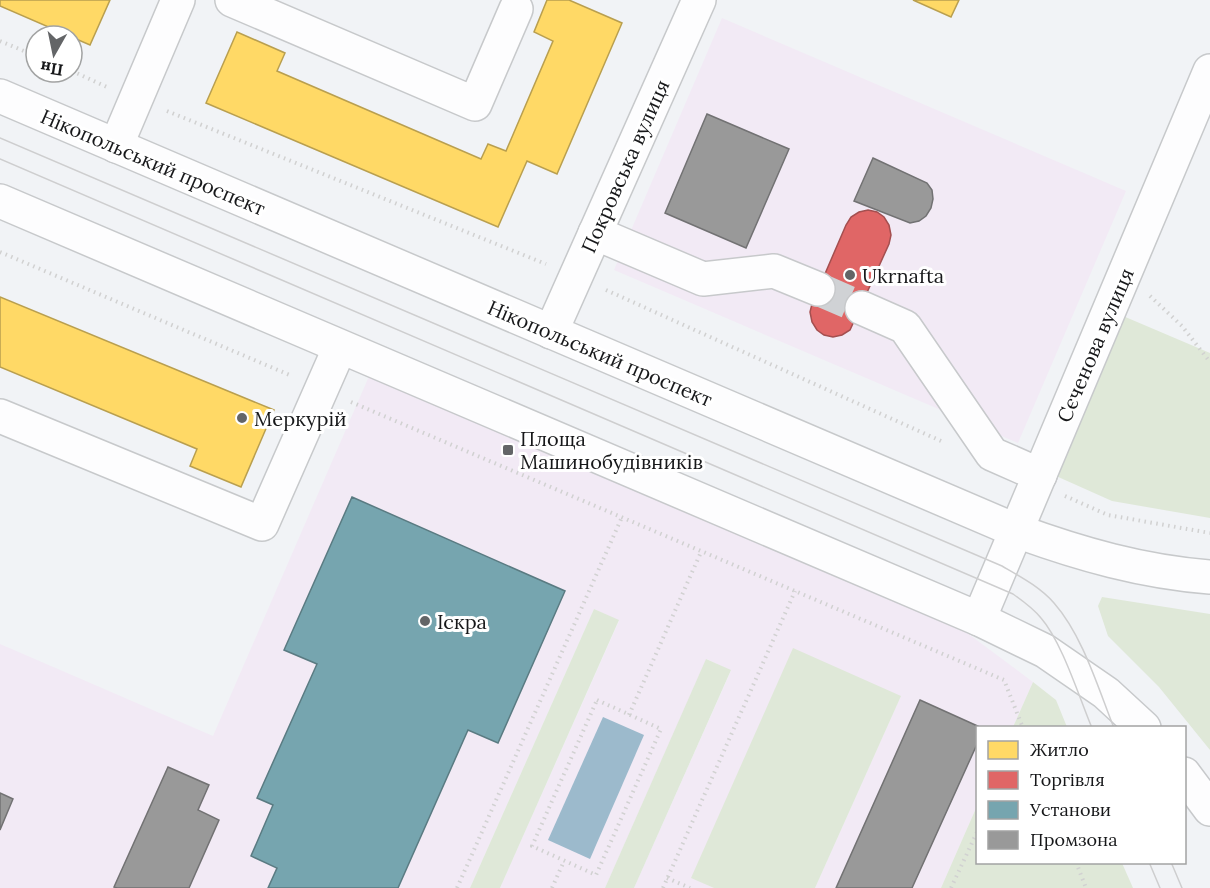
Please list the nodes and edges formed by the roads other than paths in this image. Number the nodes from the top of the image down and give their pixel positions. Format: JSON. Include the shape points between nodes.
{"nodes":[{"id":1,"x":178,"y":0,"type":"edge"},
{"id":2,"x":232,"y":0,"type":"edge"},
{"id":3,"x":699,"y":0,"type":"edge"},
{"id":4,"x":516,"y":9,"type":"dead end"},
{"id":5,"x":1210,"y":71,"type":"edge"},
{"id":6,"x":0,"y":96,"type":"edge"},
{"id":7,"x":116,"y":146,"type":"junction"},
{"id":8,"x":0,"y":201,"type":"edge"},
{"id":9,"x":595,"y":233,"type":"junction"},
{"id":10,"x":818,"y":289,"type":"tunnel mouth"},
{"id":11,"x":862,"y":308,"type":"tunnel mouth"},
{"id":12,"x":551,"y":332,"type":"junction"},
{"id":13,"x":340,"y":346,"type":"junction"},
{"id":14,"x":0,"y":416,"type":"edge"},
{"id":15,"x":1038,"y":479,"type":"junction"},
{"id":16,"x":1017,"y":531,"type":"junction"},
{"id":17,"x":1210,"y":577,"type":"edge"},
{"id":18,"x":979,"y":619,"type":"junction"},
{"id":19,"x":1141,"y":726,"type":"edge"},
{"id":20,"x":1186,"y":775,"type":"edge"},
{"id":21,"x":1210,"y":809,"type":"edge"}],
"edges":[{"from":1,"to":7,"type":"main road"},
{"from":2,"to":4,"type":"main road","via":[[476,104]]},
{"from":3,"to":9,"type":"main road","name":"Покровська вулиця"},
{"from":5,"to":15,"type":"main road","name":"Сєченова вулиця"},
{"from":6,"to":7,"type":"main road","name":"Нікопольський проспект"},
{"from":7,"to":12,"type":"main road","name":"Нікопольський проспект"},
{"from":8,"to":13,"type":"main road"},
{"from":9,"to":10,"type":"main road","via":[[703,279],[774,271]]},
{"from":9,"to":12,"type":"main road","name":"Покровська вулиця"},
{"from":11,"to":15,"type":"main road","via":[[905,327],[992,454]]},
{"from":12,"to":16,"type":"main road","name":"Нікопольський проспект"},
{"from":13,"to":14,"type":"main road","via":[[262,524]]},
{"from":13,"to":18,"type":"main road"},
{"from":15,"to":16,"type":"main road","name":"Сєченова вулиця"},
{"from":16,"to":17,"type":"main road","name":"Нікопольський проспект","via":[[1129,566]]},
{"from":16,"to":18,"type":"main road","name":"Сєченова вулиця"},
{"from":18,"to":19,"type":"main road","via":[[1052,656],[1106,693]]},
{"from":20,"to":21,"type":"main road"}]}
